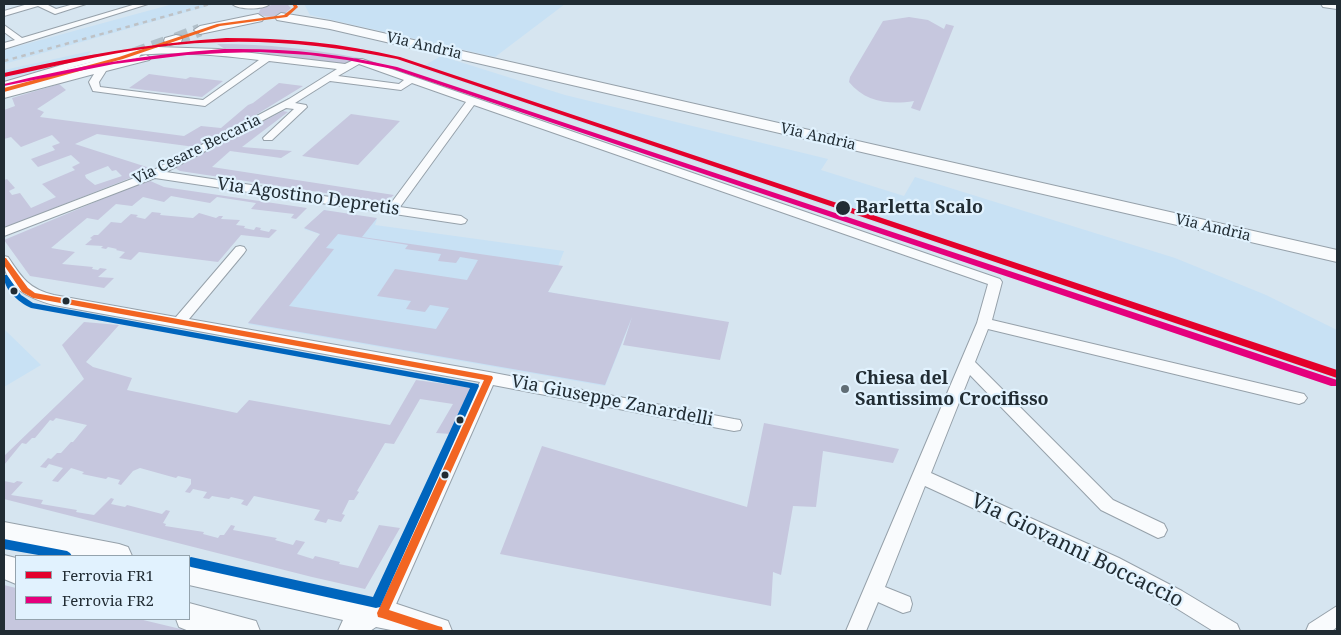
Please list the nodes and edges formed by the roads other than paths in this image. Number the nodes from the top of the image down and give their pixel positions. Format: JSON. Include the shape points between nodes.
{"nodes":[{"id":1,"x":36,"y":4,"type":"edge"},
{"id":2,"x":42,"y":4,"type":"edge"},
{"id":3,"x":82,"y":4,"type":"edge"},
{"id":4,"x":129,"y":4,"type":"edge"},
{"id":5,"x":144,"y":4,"type":"edge"},
{"id":6,"x":237,"y":4,"type":"edge"},
{"id":7,"x":264,"y":4,"type":"edge"},
{"id":8,"x":1327,"y":4,"type":"edge"},
{"id":9,"x":1337,"y":5,"type":"edge"},
{"id":10,"x":293,"y":10,"type":"edge"},
{"id":11,"x":4,"y":14,"type":"edge"},
{"id":12,"x":254,"y":15,"type":"junction"},
{"id":13,"x":4,"y":28,"type":"edge"},
{"id":14,"x":200,"y":30,"type":"tunnel mouth"},
{"id":15,"x":18,"y":38,"type":"junction"},
{"id":16,"x":4,"y":44,"type":"edge"},
{"id":17,"x":198,"y":51,"type":"junction"},
{"id":18,"x":134,"y":54,"type":"tunnel mouth"},
{"id":19,"x":267,"y":58,"type":"junction"},
{"id":20,"x":346,"y":67,"type":"junction"},
{"id":21,"x":102,"y":70,"type":"junction"},
{"id":22,"x":328,"y":78,"type":"junction"},
{"id":23,"x":410,"y":79,"type":"junction"},
{"id":24,"x":4,"y":85,"type":"edge"},
{"id":25,"x":4,"y":90,"type":"edge"},
{"id":26,"x":4,"y":95,"type":"edge"},
{"id":27,"x":472,"y":101,"type":"junction"},
{"id":28,"x":285,"y":105,"type":"junction"},
{"id":29,"x":268,"y":138,"type":"dead end"},
{"id":30,"x":154,"y":174,"type":"junction"},
{"id":31,"x":393,"y":209,"type":"junction"},
{"id":32,"x":461,"y":220,"type":"dead end"},
{"id":33,"x":4,"y":232,"type":"edge"},
{"id":34,"x":240,"y":250,"type":"dead end"},
{"id":35,"x":1337,"y":256,"type":"edge"},
{"id":36,"x":4,"y":260,"type":"edge"},
{"id":37,"x":179,"y":322,"type":"junction"},
{"id":38,"x":984,"y":323,"type":"junction"},
{"id":39,"x":967,"y":363,"type":"junction"},
{"id":40,"x":489,"y":378,"type":"junction"},
{"id":41,"x":1299,"y":398,"type":"dead end"},
{"id":42,"x":734,"y":424,"type":"dead end"},
{"id":43,"x":920,"y":476,"type":"junction"},
{"id":44,"x":1158,"y":530,"type":"dead end"},
{"id":45,"x":4,"y":534,"type":"edge"},
{"id":46,"x":114,"y":555,"type":"edge"},
{"id":47,"x":190,"y":572,"type":"edge"},
{"id":48,"x":874,"y":591,"type":"junction"},
{"id":49,"x":903,"y":604,"type":"dead end"},
{"id":50,"x":1337,"y":616,"type":"edge"},
{"id":51,"x":190,"y":617,"type":"edge"},
{"id":52,"x":379,"y":621,"type":"edge"},
{"id":53,"x":246,"y":631,"type":"edge"},
{"id":54,"x":438,"y":631,"type":"edge"},
{"id":55,"x":856,"y":631,"type":"edge"},
{"id":56,"x":1230,"y":631,"type":"edge"},
{"id":57,"x":1316,"y":631,"type":"edge"}],
"edges":[{"from":1,"to":11,"type":"street"},
{"from":2,"to":3,"type":"street","via":[[55,12]]},
{"from":4,"to":15,"type":"street"},
{"from":5,"to":16,"type":"street"},
{"from":6,"to":7,"type":"main road"},
{"from":6,"to":12,"type":"main road"},
{"from":7,"to":12,"type":"main road"},
{"from":8,"to":9,"type":"main road"},
{"from":10,"to":12,"type":"main road","name":"Via Andria"},
{"from":10,"to":35,"type":"main road","name":"Via Andria"},
{"from":12,"to":14,"type":"main road","name":"Via Andria"},
{"from":13,"to":15,"type":"street"},
{"from":15,"to":16,"type":"street"},
{"from":17,"to":19,"type":"street"},
{"from":17,"to":21,"type":"street","via":[[155,56]]},
{"from":17,"to":24,"type":"street","via":[[157,50],[92,58]]},
{"from":18,"to":25,"type":"main road"},
{"from":19,"to":20,"type":"street"},
{"from":19,"to":21,"type":"street","via":[[205,103],[96,89],[94,82]]},
{"from":20,"to":22,"type":"street","name":"Via Cesare Beccaria"},
{"from":20,"to":23,"type":"street","name":"Via Cesare Beccaria","via":[[359,61]]},
{"from":21,"to":26,"type":"street"},
{"from":22,"to":23,"type":"street","via":[[401,87]]},
{"from":22,"to":28,"type":"street","name":"Via Cesare Beccaria"},
{"from":23,"to":27,"type":"street"},
{"from":27,"to":31,"type":"street"},
{"from":27,"to":38,"type":"street","via":[[995,282]]},
{"from":28,"to":29,"type":"street","via":[[302,107]]},
{"from":28,"to":30,"type":"street","name":"Via Cesare Beccaria"},
{"from":30,"to":31,"type":"street","name":"Via Agostino Depretis"},
{"from":30,"to":33,"type":"street","name":"Via Cesare Beccaria"},
{"from":31,"to":32,"type":"street","name":"Via Agostino Depretis"},
{"from":34,"to":37,"type":"street"},
{"from":36,"to":37,"type":"street","name":"Via Giuseppe Zanardelli","via":[[25,290],[33,295]]},
{"from":37,"to":40,"type":"street","name":"Via Giuseppe Zanardelli"},
{"from":38,"to":39,"type":"street"},
{"from":38,"to":41,"type":"street"},
{"from":39,"to":43,"type":"street"},
{"from":39,"to":44,"type":"street","via":[[1107,506]]},
{"from":40,"to":42,"type":"street","name":"Via Giuseppe Zanardelli"},
{"from":40,"to":52,"type":"street"},
{"from":43,"to":48,"type":"street"},
{"from":43,"to":56,"type":"street","name":"Via Giovanni Boccaccio","via":[[1030,533],[1121,568]]},
{"from":45,"to":46,"type":"main road"},
{"from":47,"to":52,"type":"main road"},
{"from":48,"to":49,"type":"street"},
{"from":48,"to":55,"type":"street"},
{"from":50,"to":57,"type":"street"},
{"from":51,"to":53,"type":"main road"},
{"from":52,"to":54,"type":"main road"}]}
